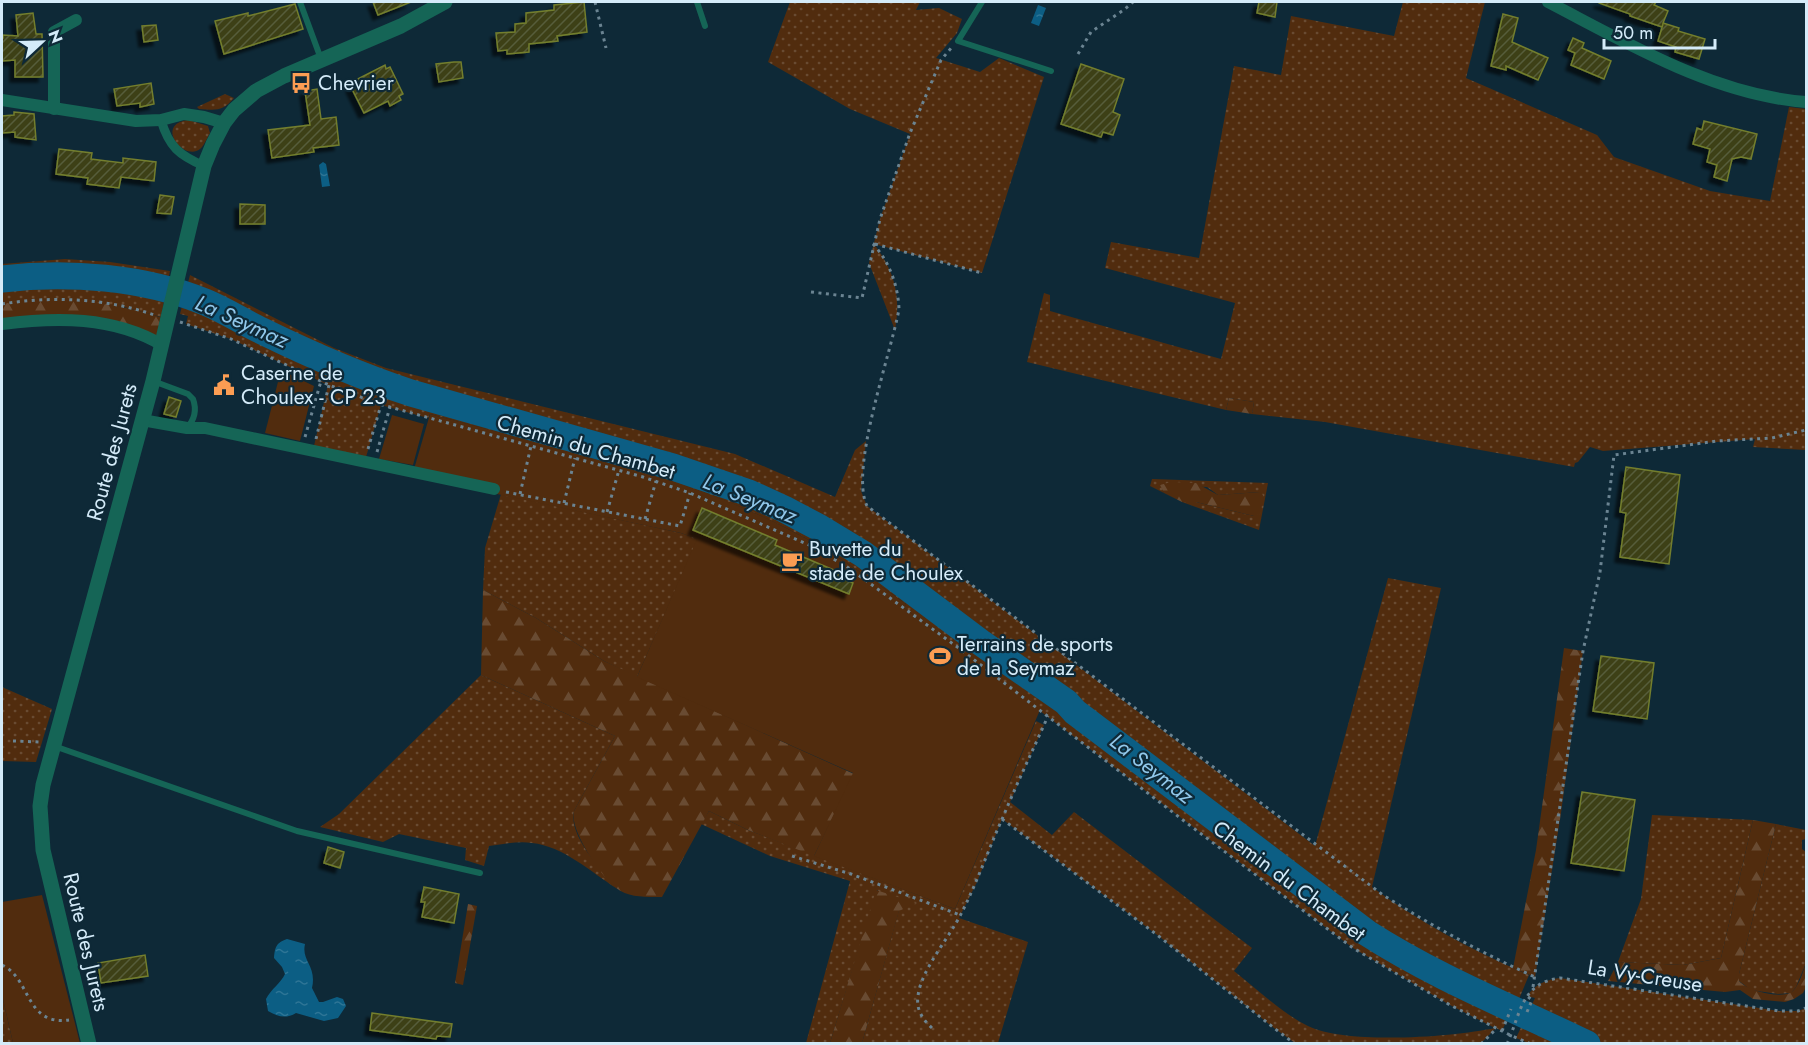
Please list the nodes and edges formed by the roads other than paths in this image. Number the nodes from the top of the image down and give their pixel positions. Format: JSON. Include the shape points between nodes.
{"nodes":[{"id":1,"x":300,"y":2,"type":"edge"},
{"id":2,"x":445,"y":2,"type":"edge"},
{"id":3,"x":697,"y":2,"type":"edge"},
{"id":4,"x":982,"y":2,"type":"edge"},
{"id":5,"x":1548,"y":2,"type":"edge"},
{"id":6,"x":76,"y":20,"type":"dead end"},
{"id":7,"x":705,"y":26,"type":"dead end"},
{"id":8,"x":322,"y":59,"type":"junction"},
{"id":9,"x":1051,"y":71,"type":"dead end"},
{"id":10,"x":2,"y":100,"type":"edge"},
{"id":11,"x":1806,"y":102,"type":"edge"},
{"id":12,"x":54,"y":109,"type":"junction"},
{"id":13,"x":161,"y":120,"type":"junction"},
{"id":14,"x":224,"y":123,"type":"junction"},
{"id":15,"x":204,"y":166,"type":"junction"},
{"id":16,"x":2,"y":324,"type":"edge"},
{"id":17,"x":162,"y":345,"type":"junction"},
{"id":18,"x":153,"y":381,"type":"junction"},
{"id":19,"x":142,"y":420,"type":"junction"},
{"id":20,"x":187,"y":428,"type":"junction"},
{"id":21,"x":494,"y":489,"type":"road end"},
{"id":22,"x":53,"y":745,"type":"junction"},
{"id":23,"x":480,"y":873,"type":"dead end"},
{"id":24,"x":88,"y":1044,"type":"edge"}],
"edges":[{"from":1,"to":8,"type":"lane"},
{"from":2,"to":8,"type":"street","name":"Route des Jurets","via":[[401,26]]},
{"from":3,"to":7,"type":"lane"},
{"from":4,"to":9,"type":"lane","via":[[958,41]]},
{"from":5,"to":11,"type":"street","via":[[1645,51],[1734,89]]},
{"from":6,"to":12,"type":"street","via":[[54,32]]},
{"from":8,"to":14,"type":"street","name":"Route des Jurets","via":[[255,91]]},
{"from":10,"to":12,"type":"street"},
{"from":12,"to":13,"type":"street","via":[[136,121]]},
{"from":13,"to":14,"type":"street","via":[[184,114]]},
{"from":13,"to":15,"type":"street","via":[[165,135],[182,156]]},
{"from":14,"to":15,"type":"street","name":"Route des Jurets"},
{"from":15,"to":17,"type":"street","name":"Route des Jurets"},
{"from":16,"to":17,"type":"street","via":[[63,320],[114,325],[146,335]]},
{"from":17,"to":18,"type":"street","name":"Route des Jurets"},
{"from":18,"to":19,"type":"street","name":"Route des Jurets"},
{"from":18,"to":20,"type":"lane","via":[[193,399],[195,413]]},
{"from":19,"to":20,"type":"street"},
{"from":19,"to":22,"type":"street","name":"Route des Jurets"},
{"from":20,"to":21,"type":"street","via":[[205,428]]},
{"from":22,"to":23,"type":"lane","via":[[297,831]]},
{"from":22,"to":24,"type":"street","name":"Route des Jurets","via":[[43,785],[41,828]]}]}
